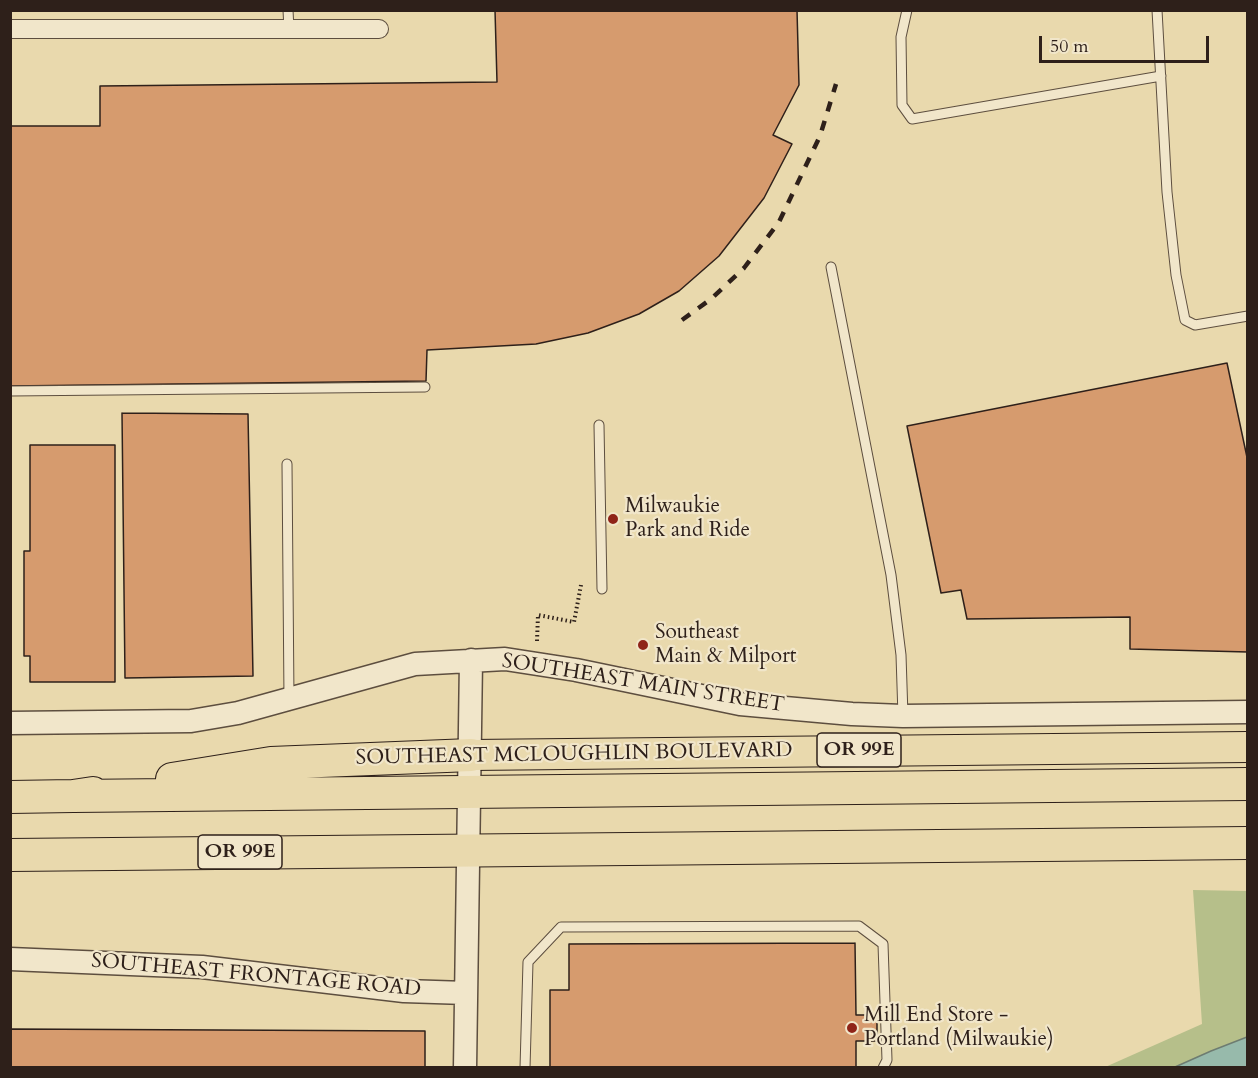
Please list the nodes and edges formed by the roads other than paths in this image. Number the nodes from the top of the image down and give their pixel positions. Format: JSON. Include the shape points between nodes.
{"nodes":[{"id":1,"x":288,"y":10,"type":"edge"},
{"id":2,"x":908,"y":10,"type":"edge"},
{"id":3,"x":1157,"y":10,"type":"edge"},
{"id":4,"x":10,"y":29,"type":"edge"},
{"id":5,"x":379,"y":29,"type":"dead end"},
{"id":6,"x":289,"y":30,"type":"junction"},
{"id":7,"x":1161,"y":76,"type":"junction"},
{"id":8,"x":831,"y":267,"type":"dead end"},
{"id":9,"x":1248,"y":316,"type":"edge"},
{"id":10,"x":425,"y":387,"type":"dead end"},
{"id":11,"x":10,"y":391,"type":"edge"},
{"id":12,"x":599,"y":425,"type":"dead end"},
{"id":13,"x":286,"y":464,"type":"dead end"},
{"id":14,"x":602,"y":589,"type":"dead end"},
{"id":15,"x":471,"y":660,"type":"junction"},
{"id":16,"x":289,"y":699,"type":"junction"},
{"id":17,"x":1248,"y":712,"type":"edge"},
{"id":18,"x":903,"y":716,"type":"junction"},
{"id":19,"x":10,"y":723,"type":"edge"},
{"id":20,"x":1248,"y":747,"type":"edge"},
{"id":21,"x":471,"y":755,"type":"junction"},
{"id":22,"x":1248,"y":784,"type":"edge"},
{"id":23,"x":470,"y":791,"type":"junction"},
{"id":24,"x":73,"y":796,"type":"junction"},
{"id":25,"x":10,"y":797,"type":"edge"},
{"id":26,"x":1248,"y":843,"type":"edge"},
{"id":27,"x":469,"y":850,"type":"junction"},
{"id":28,"x":10,"y":855,"type":"edge"},
{"id":29,"x":10,"y":959,"type":"edge"},
{"id":30,"x":466,"y":993,"type":"junction"},
{"id":31,"x":885,"y":1064,"type":"edge"},
{"id":32,"x":465,"y":1068,"type":"edge"},
{"id":33,"x":525,"y":1068,"type":"edge"}],
"edges":[{"from":1,"to":6,"type":"lane"},
{"from":2,"to":7,"type":"lane","via":[[901,38],[902,105],[912,119]]},
{"from":3,"to":7,"type":"lane"},
{"from":4,"to":6,"type":"street"},
{"from":5,"to":6,"type":"street"},
{"from":7,"to":9,"type":"lane","via":[[1167,192],[1185,320],[1195,325]]},
{"from":8,"to":18,"type":"lane","via":[[891,575],[901,655]]},
{"from":10,"to":11,"type":"lane"},
{"from":12,"to":14,"type":"lane"},
{"from":13,"to":16,"type":"lane"},
{"from":15,"to":16,"type":"street","name":"SOUTHEAST MAIN STREET","via":[[389,669]]},
{"from":15,"to":18,"type":"street","name":"SOUTHEAST MAIN STREET","via":[[536,663],[740,704]]},
{"from":15,"to":21,"type":"street"},
{"from":16,"to":19,"type":"street","name":"SOUTHEAST MAIN STREET","via":[[190,721]]},
{"from":17,"to":18,"type":"street","name":"SOUTHEAST MAIN STREET"},
{"from":20,"to":21,"type":"main road","name":"SOUTHEAST MCLOUGHLIN BOULEVARD","number":"OR 99E"},
{"from":21,"to":23,"type":"street"},
{"from":21,"to":24,"type":"highway","name":"SOUTHEAST MCLOUGHLIN BOULEVARD","number":"OR 99E","via":[[271,763]]},
{"from":22,"to":23,"type":"highway"},
{"from":23,"to":24,"type":"highway"},
{"from":23,"to":27,"type":"street"},
{"from":24,"to":25,"type":"highway","name":"SOUTHEAST MCLOUGHLIN BOULEVARD","number":"OR 99E"},
{"from":26,"to":27,"type":"highway","number":"OR 99E"},
{"from":27,"to":28,"type":"highway","number":"OR 99E"},
{"from":27,"to":30,"type":"street"},
{"from":29,"to":30,"type":"street","name":"SOUTHEAST FRONTAGE ROAD","via":[[202,967],[387,989]]},
{"from":30,"to":32,"type":"street"},
{"from":31,"to":33,"type":"lane","via":[[884,944],[859,926],[561,927],[528,962]]}]}
